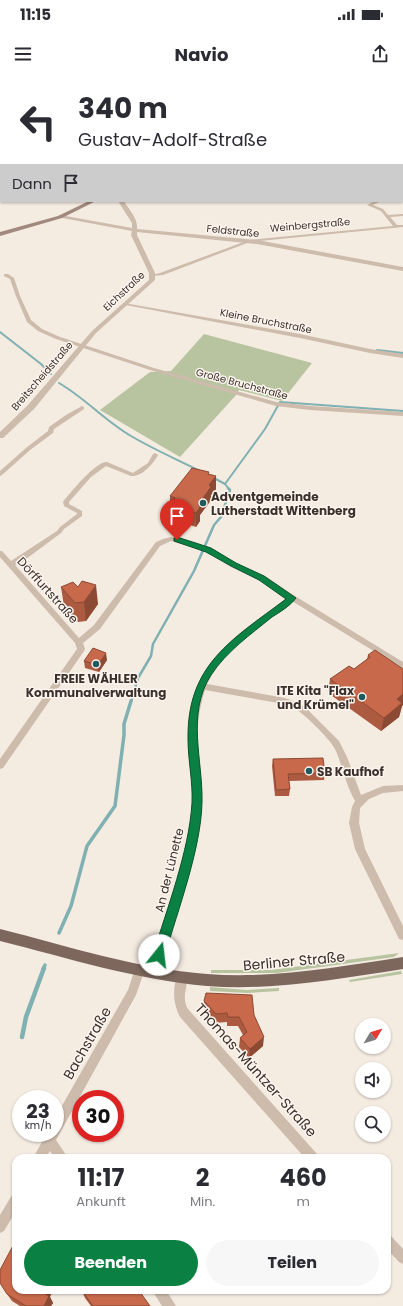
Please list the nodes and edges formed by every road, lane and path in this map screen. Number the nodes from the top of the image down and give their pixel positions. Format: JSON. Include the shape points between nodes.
{"nodes":[{"id":1,"x":91,"y":202,"type":"edge"},
{"id":2,"x":122,"y":202,"type":"edge"},
{"id":3,"x":376,"y":202,"type":"edge"},
{"id":4,"x":403,"y":215,"type":"edge"},
{"id":5,"x":387,"y":216,"type":"junction"},
{"id":6,"x":60,"y":217,"type":"junction"},
{"id":7,"x":403,"y":226,"type":"edge"},
{"id":8,"x":396,"y":227,"type":"junction"},
{"id":9,"x":133,"y":230,"type":"junction"},
{"id":10,"x":0,"y":234,"type":"edge"},
{"id":11,"x":249,"y":241,"type":"junction"},
{"id":12,"x":403,"y":269,"type":"edge"},
{"id":13,"x":6,"y":275,"type":"dead end"},
{"id":14,"x":153,"y":275,"type":"junction"},
{"id":15,"x":126,"y":304,"type":"junction"},
{"id":16,"x":82,"y":345,"type":"junction"},
{"id":17,"x":403,"y":356,"type":"edge"},
{"id":18,"x":82,"y":408,"type":"dead end"},
{"id":19,"x":403,"y":414,"type":"edge"},
{"id":20,"x":0,"y":436,"type":"edge"},
{"id":21,"x":156,"y":455,"type":"dead end"},
{"id":22,"x":0,"y":474,"type":"edge"},
{"id":23,"x":0,"y":553,"type":"edge"},
{"id":24,"x":10,"y":564,"type":"junction"},
{"id":25,"x":292,"y":598,"type":"junction"},
{"id":26,"x":79,"y":642,"type":"junction"},
{"id":27,"x":403,"y":666,"type":"edge"},
{"id":28,"x":201,"y":686,"type":"junction"},
{"id":29,"x":0,"y":766,"type":"edge"},
{"id":30,"x":403,"y":788,"type":"edge"},
{"id":31,"x":360,"y":800,"type":"junction"},
{"id":32,"x":0,"y":935,"type":"edge"},
{"id":33,"x":403,"y":936,"type":"edge"},
{"id":34,"x":403,"y":963,"type":"edge"},
{"id":35,"x":140,"y":969,"type":"junction"},
{"id":36,"x":154,"y":972,"type":"junction"},
{"id":37,"x":182,"y":977,"type":"junction"},
{"id":38,"x":64,"y":1113,"type":"edge"},
{"id":39,"x":48,"y":1142,"type":"edge"},
{"id":40,"x":54,"y":1142,"type":"edge"},
{"id":41,"x":41,"y":1154,"type":"edge"},
{"id":42,"x":60,"y":1154,"type":"edge"},
{"id":43,"x":309,"y":1154,"type":"edge"},
{"id":44,"x":12,"y":1206,"type":"edge"},
{"id":45,"x":0,"y":1227,"type":"edge"},
{"id":46,"x":391,"y":1244,"type":"edge"},
{"id":47,"x":403,"y":1258,"type":"edge"},
{"id":48,"x":161,"y":1294,"type":"edge"},
{"id":49,"x":170,"y":1306,"type":"edge"}],
"edges":[{"from":1,"to":6,"type":"main road"},
{"from":2,"to":9,"type":"street","name":"Eichstraße","via":[[134,221]]},
{"from":3,"to":5,"type":"street","via":[[369,205],[380,209]]},
{"from":4,"to":5,"type":"street"},
{"from":5,"to":8,"type":"street"},
{"from":6,"to":9,"type":"street","name":"Feldstraße"},
{"from":6,"to":10,"type":"main road"},
{"from":7,"to":8,"type":"street","name":"Weinbergstraße"},
{"from":8,"to":11,"type":"street","name":"Weinbergstraße"},
{"from":9,"to":11,"type":"street","name":"Feldstraße"},
{"from":9,"to":14,"type":"street","name":"Eichstraße"},
{"from":11,"to":12,"type":"street","name":"Feldstraße"},
{"from":11,"to":14,"type":"street","name":"Weinbergstraße"},
{"from":13,"to":16,"type":"street","name":"Große Bruchstraße","via":[[12,278],[26,316],[32,324],[44,332]]},
{"from":14,"to":15,"type":"street","name":"Eichstraße","via":[[152,280]]},
{"from":15,"to":16,"type":"street","name":"Eichstraße"},
{"from":15,"to":17,"type":"street","name":"Kleine Bruchstraße"},
{"from":16,"to":19,"type":"street","name":"Große Bruchstraße","via":[[152,369],[278,404]]},
{"from":16,"to":20,"type":"street","name":"Breitscheidstraße","via":[[34,403]]},
{"from":18,"to":22,"type":"street","via":[[51,428],[51,432]]},
{"from":21,"to":24,"type":"street","via":[[150,464],[133,475],[105,463],[89,476],[66,502],[66,505],[80,512],[80,515],[20,560]]},
{"from":23,"to":24,"type":"street","name":"Dörffurtstraße"},
{"from":24,"to":26,"type":"street","name":"Dörffurtstraße"},
{"from":25,"to":26,"type":"street","via":[[262,578],[233,565],[205,548],[177,540],[165,540],[158,544],[97,627]]},
{"from":25,"to":27,"type":"street"},
{"from":25,"to":28,"type":"street","name":"An der Lünette","via":[[232,644],[219,657]]},
{"from":26,"to":29,"type":"street","via":[[79,653]]},
{"from":28,"to":31,"type":"street","via":[[286,701],[303,710],[336,743],[353,791]]},
{"from":28,"to":36,"type":"street","name":"An der Lünette","via":[[193,720],[197,802],[193,830]]},
{"from":30,"to":31,"type":"street","via":[[373,792]]},
{"from":31,"to":33,"type":"street","via":[[354,814],[360,849]]},
{"from":32,"to":35,"type":"main road","name":"Berliner Straße"},
{"from":34,"to":37,"type":"main road","name":"Berliner Straße","via":[[271,981],[226,981]]},
{"from":35,"to":36,"type":"main road","name":"Berliner Straße"},
{"from":35,"to":38,"type":"street","name":"Bachstraße","via":[[132,992]]},
{"from":36,"to":37,"type":"main road","name":"Berliner Straße"},
{"from":37,"to":43,"type":"street","name":"Thomas-Müntzer-Straße","via":[[179,997],[184,1013]]},
{"from":39,"to":41,"type":"street"},
{"from":40,"to":42,"type":"street"},
{"from":44,"to":45,"type":"street"},
{"from":46,"to":47,"type":"street"},
{"from":48,"to":49,"type":"street"}]}
